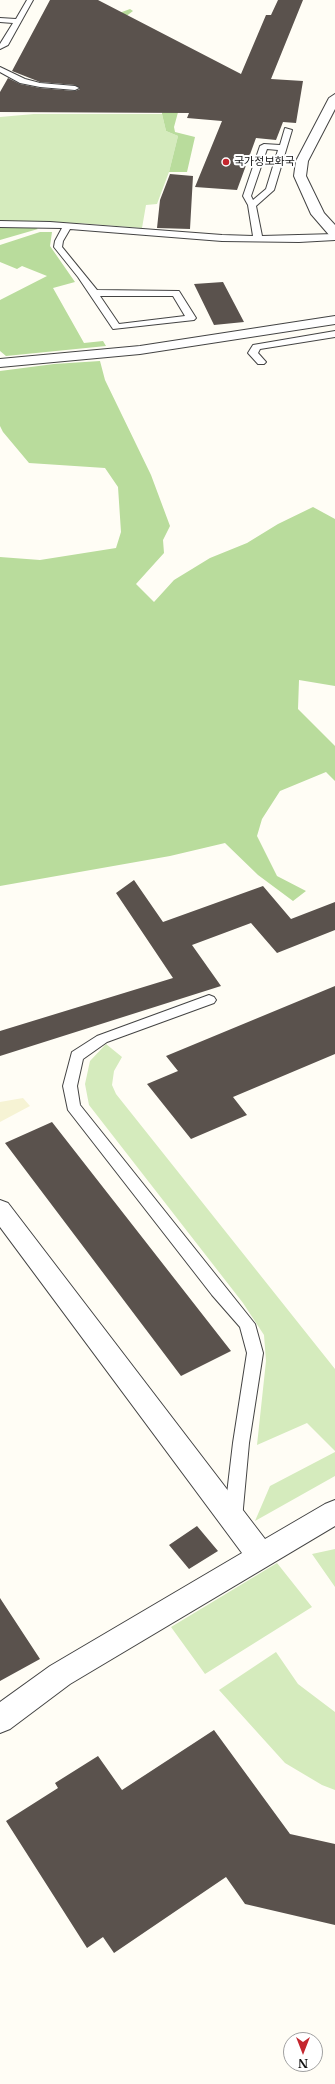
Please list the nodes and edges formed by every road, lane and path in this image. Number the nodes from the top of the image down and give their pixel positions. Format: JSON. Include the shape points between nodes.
{"nodes":[{"id":1,"x":30,"y":0,"type":"edge"},
{"id":2,"x":0,"y":20,"type":"edge"},
{"id":3,"x":17,"y":21,"type":"junction"},
{"id":4,"x":0,"y":47,"type":"edge"},
{"id":5,"x":0,"y":69,"type":"edge"},
{"id":6,"x":76,"y":88,"type":"dead end"},
{"id":7,"x":335,"y":98,"type":"edge"},
{"id":8,"x":288,"y":130,"type":"dead end"},
{"id":9,"x":283,"y":148,"type":"junction"},
{"id":10,"x":252,"y":205,"type":"junction"},
{"id":11,"x":0,"y":224,"type":"edge"},
{"id":12,"x":68,"y":226,"type":"junction"},
{"id":13,"x":335,"y":233,"type":"edge"},
{"id":14,"x":335,"y":237,"type":"edge"},
{"id":15,"x":258,"y":239,"type":"junction"},
{"id":16,"x":94,"y":293,"type":"junction"},
{"id":17,"x":335,"y":320,"type":"edge"},
{"id":18,"x":335,"y":334,"type":"edge"},
{"id":19,"x":261,"y":362,"type":"dead end"},
{"id":20,"x":0,"y":363,"type":"edge"},
{"id":21,"x":210,"y":1000,"type":"dead end"},
{"id":22,"x":0,"y":1209,"type":"edge"},
{"id":23,"x":335,"y":1512,"type":"edge"},
{"id":24,"x":233,"y":1519,"type":"junction"},
{"id":25,"x":261,"y":1556,"type":"junction"},
{"id":26,"x":0,"y":1719,"type":"edge"}],
"edges":[{"from":1,"to":3,"type":"lane"},
{"from":2,"to":3,"type":"lane"},
{"from":3,"to":4,"type":"lane","via":[[4,45]]},
{"from":5,"to":6,"type":"lane","via":[[40,85]]},
{"from":7,"to":13,"type":"street","via":[[302,161],[300,176],[318,214]]},
{"from":8,"to":9,"type":"lane"},
{"from":9,"to":10,"type":"lane","via":[[270,190]]},
{"from":9,"to":10,"type":"lane","via":[[264,146],[247,196]]},
{"from":10,"to":15,"type":"lane"},
{"from":11,"to":12,"type":"lane"},
{"from":12,"to":15,"type":"lane"},
{"from":12,"to":16,"type":"lane","via":[[58,247]]},
{"from":14,"to":15,"type":"lane"},
{"from":16,"to":16,"type":"lane","via":[[116,328],[191,318],[176,293]]},
{"from":17,"to":20,"type":"street","via":[[140,350]]},
{"from":18,"to":19,"type":"lane","via":[[256,347],[253,353]]},
{"from":21,"to":24,"type":"lane","via":[[102,1039],[77,1056],[70,1086],[73,1106],[218,1291],[247,1324],[255,1353],[241,1443]]},
{"from":22,"to":24,"type":"street"},
{"from":23,"to":25,"type":"street"},
{"from":24,"to":25,"type":"street"},
{"from":25,"to":26,"type":"street","via":[[60,1675]]}]}
